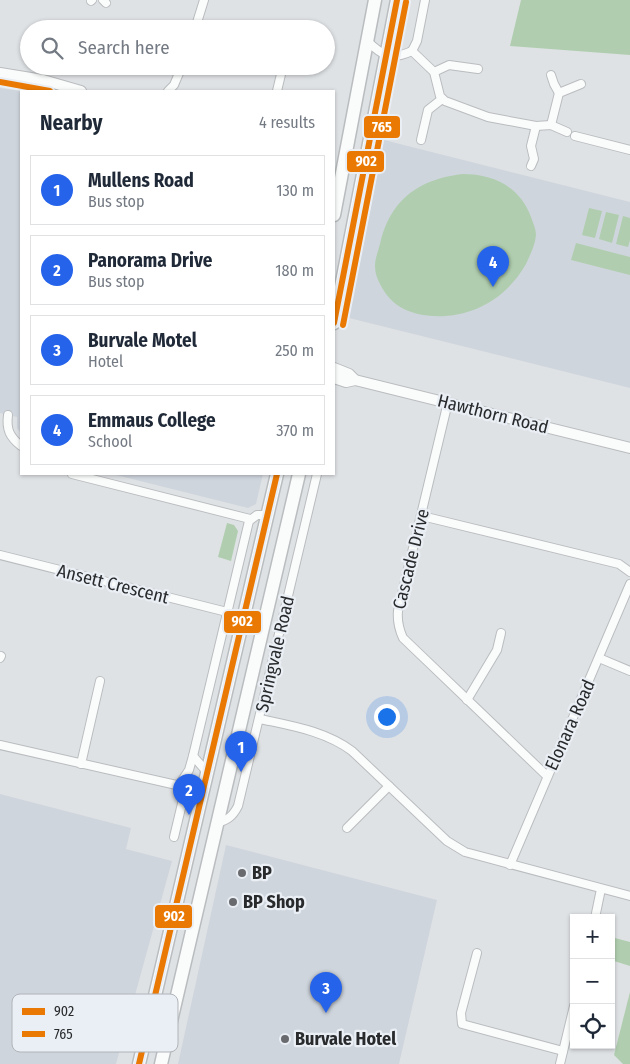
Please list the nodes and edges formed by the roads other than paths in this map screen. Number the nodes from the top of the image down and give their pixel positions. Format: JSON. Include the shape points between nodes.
{"nodes":[{"id":1,"x":204,"y":0,"type":"edge"},
{"id":2,"x":375,"y":0,"type":"edge"},
{"id":3,"x":398,"y":0,"type":"edge"},
{"id":4,"x":425,"y":0,"type":"edge"},
{"id":5,"x":198,"y":20,"type":"edge"},
{"id":6,"x":367,"y":41,"type":"junction"},
{"id":7,"x":412,"y":51,"type":"junction"},
{"id":8,"x":387,"y":56,"type":"junction"},
{"id":9,"x":478,"y":69,"type":"dead end"},
{"id":10,"x":434,"y":72,"type":"junction"},
{"id":11,"x":0,"y":73,"type":"edge"},
{"id":12,"x":178,"y":75,"type":"edge"},
{"id":13,"x":279,"y":75,"type":"edge"},
{"id":14,"x":551,"y":75,"type":"dead end"},
{"id":15,"x":581,"y":84,"type":"dead end"},
{"id":16,"x":78,"y":90,"type":"edge"},
{"id":17,"x":169,"y":90,"type":"edge"},
{"id":18,"x":277,"y":90,"type":"edge"},
{"id":19,"x":559,"y":93,"type":"junction"},
{"id":20,"x":442,"y":99,"type":"junction"},
{"id":21,"x":551,"y":124,"type":"junction"},
{"id":22,"x":536,"y":126,"type":"junction"},
{"id":23,"x":567,"y":132,"type":"dead end"},
{"id":24,"x":575,"y":136,"type":"dead end"},
{"id":25,"x":421,"y":140,"type":"dead end"},
{"id":26,"x":630,"y":150,"type":"edge"},
{"id":27,"x":531,"y":166,"type":"dead end"},
{"id":28,"x":335,"y":211,"type":"edge"},
{"id":29,"x":335,"y":318,"type":"edge"},
{"id":30,"x":335,"y":368,"type":"edge"},
{"id":31,"x":335,"y":378,"type":"edge"},
{"id":32,"x":356,"y":380,"type":"junction"},
{"id":33,"x":448,"y":402,"type":"junction"},
{"id":34,"x":8,"y":415,"type":"dead end"},
{"id":35,"x":20,"y":445,"type":"edge"},
{"id":36,"x":630,"y":448,"type":"edge"},
{"id":37,"x":76,"y":475,"type":"edge"},
{"id":38,"x":277,"y":475,"type":"edge"},
{"id":39,"x":299,"y":475,"type":"edge"},
{"id":40,"x":317,"y":475,"type":"edge"},
{"id":41,"x":267,"y":515,"type":"junction"},
{"id":42,"x":422,"y":516,"type":"junction"},
{"id":43,"x":250,"y":519,"type":"junction"},
{"id":44,"x":0,"y":556,"type":"edge"},
{"id":45,"x":630,"y":572,"type":"edge"},
{"id":46,"x":630,"y":584,"type":"edge"},
{"id":47,"x":227,"y":612,"type":"junction"},
{"id":48,"x":501,"y":633,"type":"dead end"},
{"id":49,"x":599,"y":658,"type":"junction"},
{"id":50,"x":630,"y":671,"type":"edge"},
{"id":51,"x":100,"y":681,"type":"dead end"},
{"id":52,"x":467,"y":700,"type":"junction"},
{"id":53,"x":260,"y":719,"type":"junction"},
{"id":54,"x":0,"y":745,"type":"edge"},
{"id":55,"x":193,"y":756,"type":"junction"},
{"id":56,"x":81,"y":764,"type":"junction"},
{"id":57,"x":207,"y":772,"type":"junction"},
{"id":58,"x":547,"y":776,"type":"junction"},
{"id":59,"x":182,"y":786,"type":"junction"},
{"id":60,"x":389,"y":786,"type":"junction"},
{"id":61,"x":202,"y":791,"type":"junction"},
{"id":62,"x":217,"y":823,"type":"junction"},
{"id":63,"x":347,"y":828,"type":"dead end"},
{"id":64,"x":174,"y":837,"type":"dead end"},
{"id":65,"x":510,"y":865,"type":"junction"},
{"id":66,"x":601,"y":889,"type":"junction"},
{"id":67,"x":630,"y":896,"type":"edge"},
{"id":68,"x":595,"y":914,"type":"edge"},
{"id":69,"x":477,"y":953,"type":"dead end"},
{"id":70,"x":155,"y":994,"type":"edge"},
{"id":71,"x":178,"y":994,"type":"edge"},
{"id":72,"x":570,"y":1022,"type":"edge"},
{"id":73,"x":563,"y":1051,"type":"junction"},
{"id":74,"x":560,"y":1064,"type":"edge"}],
"edges":[{"from":1,"to":5,"type":"street"},
{"from":2,"to":6,"type":"highway"},
{"from":3,"to":8,"type":"highway"},
{"from":4,"to":7,"type":"street"},
{"from":6,"to":8,"type":"street"},
{"from":6,"to":28,"type":"highway"},
{"from":7,"to":8,"type":"street"},
{"from":7,"to":10,"type":"street"},
{"from":8,"to":29,"type":"highway"},
{"from":9,"to":10,"type":"street","via":[[449,65]]},
{"from":10,"to":20,"type":"street"},
{"from":11,"to":16,"type":"main road"},
{"from":12,"to":17,"type":"street"},
{"from":13,"to":18,"type":"street"},
{"from":14,"to":19,"type":"street"},
{"from":15,"to":19,"type":"street"},
{"from":19,"to":21,"type":"street"},
{"from":20,"to":22,"type":"street","via":[[479,115]]},
{"from":20,"to":25,"type":"street","via":[[428,110]]},
{"from":21,"to":22,"type":"street"},
{"from":21,"to":23,"type":"street"},
{"from":22,"to":27,"type":"street"},
{"from":24,"to":26,"type":"street"},
{"from":30,"to":32,"type":"main road","name":"Hawthorn Road"},
{"from":31,"to":32,"type":"main road","name":"Hawthorn Road","via":[[346,382]]},
{"from":32,"to":33,"type":"main road","name":"Hawthorn Road"},
{"from":33,"to":36,"type":"main road","name":"Hawthorn Road"},
{"from":33,"to":42,"type":"street","name":"Cascade Drive"},
{"from":34,"to":35,"type":"street","via":[[6,426],[9,434]]},
{"from":37,"to":43,"type":"street"},
{"from":38,"to":41,"type":"highway"},
{"from":39,"to":62,"type":"highway","name":"Springvale Road"},
{"from":40,"to":53,"type":"street","name":"Springvale Road"},
{"from":41,"to":43,"type":"street"},
{"from":41,"to":57,"type":"highway"},
{"from":42,"to":45,"type":"street","via":[[619,564]]},
{"from":42,"to":52,"type":"street","name":"Cascade Drive","via":[[398,611],[400,631],[403,638]]},
{"from":43,"to":47,"type":"street"},
{"from":44,"to":47,"type":"street","name":"Ansett Crescent"},
{"from":46,"to":49,"type":"street","name":"Elonara Road"},
{"from":47,"to":55,"type":"street"},
{"from":48,"to":52,"type":"street","via":[[497,650]]},
{"from":49,"to":50,"type":"street"},
{"from":49,"to":58,"type":"street","name":"Elonara Road"},
{"from":51,"to":56,"type":"street"},
{"from":52,"to":58,"type":"street","name":"Cascade Drive"},
{"from":53,"to":60,"type":"street","via":[[332,738],[352,750]]},
{"from":53,"to":62,"type":"street","name":"Springvale Road","via":[[238,806],[231,818]]},
{"from":54,"to":56,"type":"street"},
{"from":55,"to":57,"type":"street"},
{"from":55,"to":59,"type":"street"},
{"from":56,"to":59,"type":"street"},
{"from":57,"to":61,"type":"highway"},
{"from":58,"to":65,"type":"street","name":"Elonara Road"},
{"from":59,"to":61,"type":"street"},
{"from":59,"to":64,"type":"street"},
{"from":60,"to":63,"type":"street"},
{"from":60,"to":65,"type":"street","via":[[452,844],[470,854]]},
{"from":61,"to":70,"type":"highway"},
{"from":62,"to":71,"type":"highway","name":"Springvale Road"},
{"from":65,"to":66,"type":"street"},
{"from":66,"to":67,"type":"street"},
{"from":66,"to":68,"type":"street"},
{"from":69,"to":73,"type":"street","via":[[461,1013],[462,1024]]},
{"from":72,"to":73,"type":"street"},
{"from":73,"to":74,"type":"street"}]}
